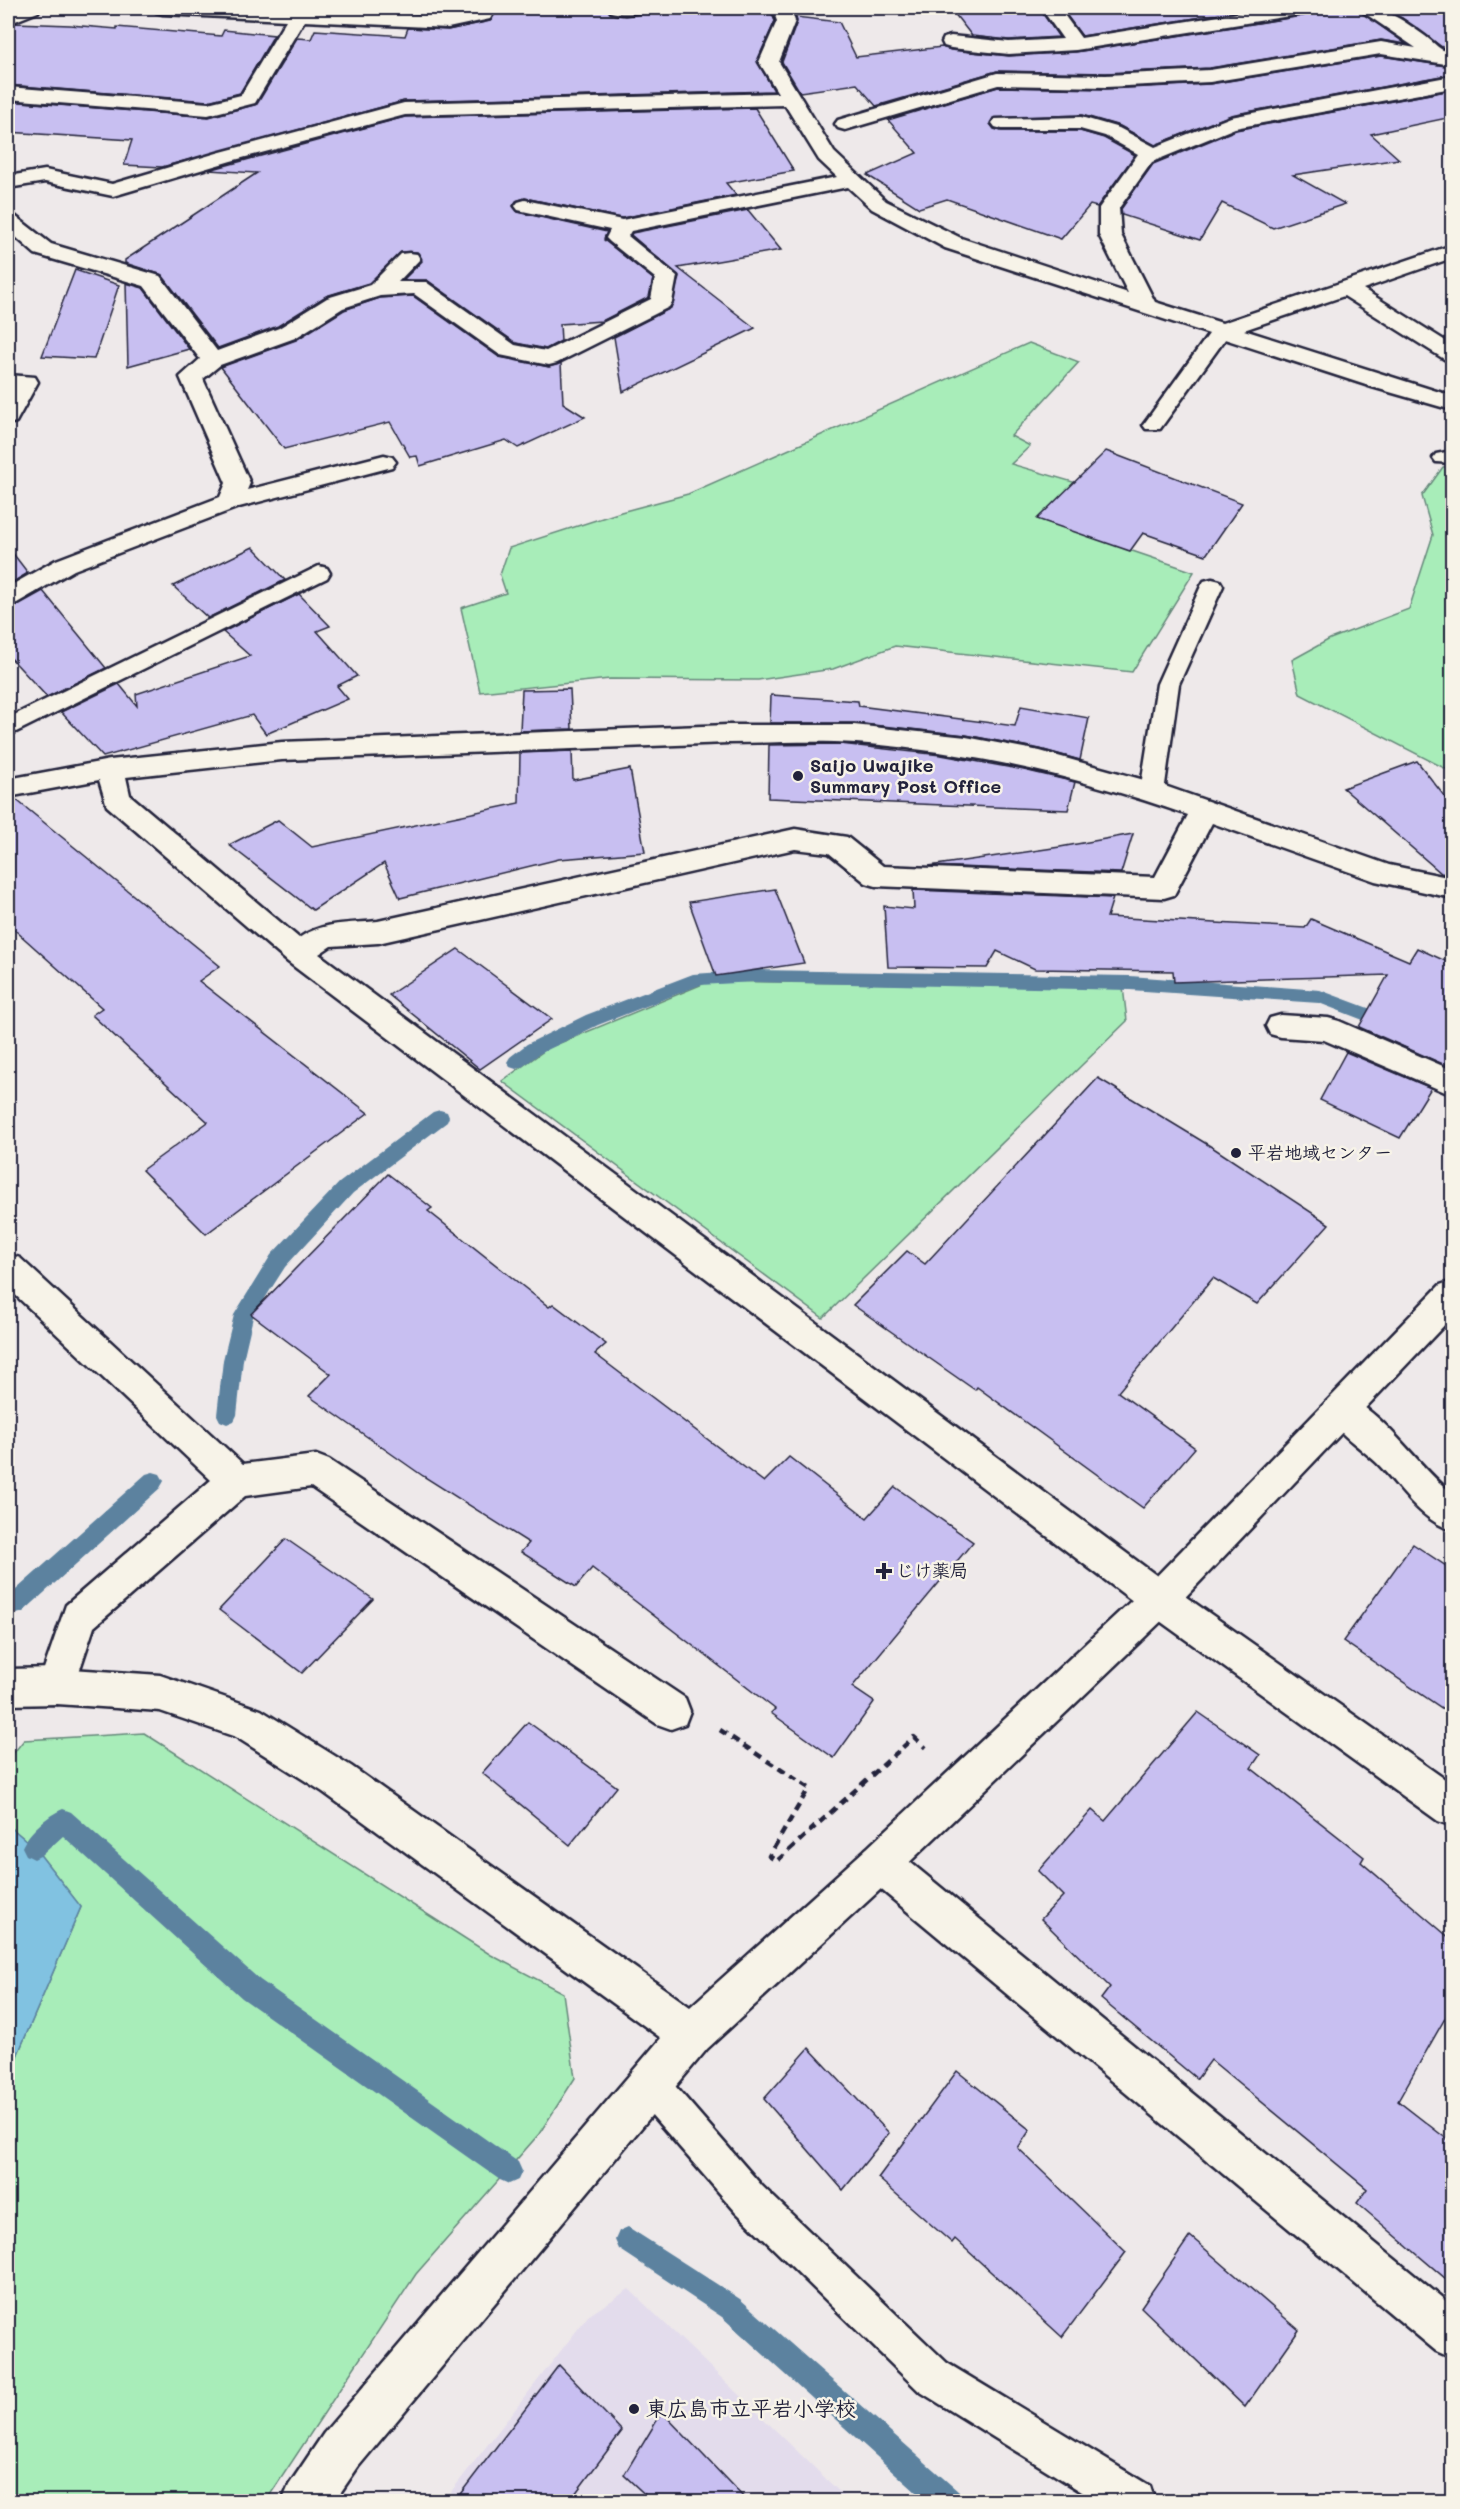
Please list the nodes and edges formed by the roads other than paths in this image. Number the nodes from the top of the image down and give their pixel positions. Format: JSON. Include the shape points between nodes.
{"nodes":[{"id":1,"x":32,"y":8,"type":"edge"},
{"id":2,"x":163,"y":8,"type":"edge"},
{"id":3,"x":487,"y":8,"type":"edge"},
{"id":4,"x":618,"y":8,"type":"edge"},
{"id":5,"x":633,"y":8,"type":"edge"},
{"id":6,"x":780,"y":8,"type":"edge"},
{"id":7,"x":1050,"y":8,"type":"edge"},
{"id":8,"x":1302,"y":8,"type":"edge"},
{"id":9,"x":1366,"y":8,"type":"edge"},
{"id":10,"x":298,"y":15,"type":"junction"},
{"id":11,"x":8,"y":19,"type":"edge"},
{"id":12,"x":951,"y":42,"type":"dead end"},
{"id":13,"x":1076,"y":44,"type":"junction"},
{"id":14,"x":1444,"y":58,"type":"edge"},
{"id":15,"x":1452,"y":82,"type":"edge"},
{"id":16,"x":8,"y":93,"type":"edge"},
{"id":17,"x":791,"y":99,"type":"junction"},
{"id":18,"x":1002,"y":123,"type":"dead end"},
{"id":19,"x":845,"y":124,"type":"dead end"},
{"id":20,"x":1154,"y":154,"type":"junction"},
{"id":21,"x":852,"y":180,"type":"junction"},
{"id":22,"x":8,"y":182,"type":"edge"},
{"id":23,"x":525,"y":206,"type":"dead end"},
{"id":24,"x":8,"y":220,"type":"edge"},
{"id":25,"x":622,"y":226,"type":"junction"},
{"id":26,"x":1452,"y":251,"type":"edge"},
{"id":27,"x":409,"y":260,"type":"dead end"},
{"id":28,"x":1346,"y":288,"type":"junction"},
{"id":29,"x":378,"y":290,"type":"junction"},
{"id":30,"x":1147,"y":307,"type":"junction"},
{"id":31,"x":1221,"y":331,"type":"junction"},
{"id":32,"x":1452,"y":354,"type":"edge"},
{"id":33,"x":212,"y":360,"type":"junction"},
{"id":34,"x":8,"y":382,"type":"edge"},
{"id":35,"x":1452,"y":403,"type":"edge"},
{"id":36,"x":8,"y":417,"type":"edge"},
{"id":37,"x":1152,"y":425,"type":"dead end"},
{"id":38,"x":384,"y":462,"type":"dead end"},
{"id":39,"x":230,"y":502,"type":"junction"},
{"id":40,"x":319,"y":573,"type":"dead end"},
{"id":41,"x":1212,"y":586,"type":"dead end"},
{"id":42,"x":8,"y":597,"type":"edge"},
{"id":43,"x":8,"y":727,"type":"edge"},
{"id":44,"x":110,"y":769,"type":"junction"},
{"id":45,"x":8,"y":788,"type":"edge"},
{"id":46,"x":1152,"y":792,"type":"junction"},
{"id":47,"x":1205,"y":810,"type":"junction"},
{"id":48,"x":1452,"y":888,"type":"edge"},
{"id":49,"x":298,"y":954,"type":"junction"},
{"id":50,"x":1281,"y":1026,"type":"dead end"},
{"id":51,"x":1452,"y":1083,"type":"edge"},
{"id":52,"x":8,"y":1268,"type":"edge"},
{"id":53,"x":1452,"y":1295,"type":"edge"},
{"id":54,"x":1342,"y":1410,"type":"junction"},
{"id":55,"x":236,"y":1481,"type":"junction"},
{"id":56,"x":1452,"y":1514,"type":"edge"},
{"id":57,"x":1159,"y":1599,"type":"junction"},
{"id":58,"x":57,"y":1686,"type":"junction"},
{"id":59,"x":8,"y":1687,"type":"edge"},
{"id":60,"x":671,"y":1711,"type":"road end"},
{"id":61,"x":1452,"y":1807,"type":"edge"},
{"id":62,"x":880,"y":1863,"type":"junction"},
{"id":63,"x":692,"y":2034,"type":"junction"},
{"id":64,"x":650,"y":2085,"type":"junction"},
{"id":65,"x":1452,"y":2335,"type":"edge"},
{"id":66,"x":1134,"y":2501,"type":"edge"},
{"id":67,"x":306,"y":2502,"type":"edge"}],
"edges":[{"from":1,"to":11,"type":"street"},
{"from":2,"to":10,"type":"street"},
{"from":3,"to":10,"type":"street","via":[[483,15],[448,22]]},
{"from":4,"to":5,"type":"street"},
{"from":6,"to":17,"type":"street","via":[[786,21],[769,62]]},
{"from":7,"to":13,"type":"street"},
{"from":8,"to":13,"type":"street"},
{"from":9,"to":14,"type":"street"},
{"from":10,"to":16,"type":"street","via":[[248,99],[208,109]]},
{"from":12,"to":13,"type":"street","via":[[1009,48]]},
{"from":14,"to":19,"type":"street","via":[[1381,48],[1210,76],[1106,81],[997,79]]},
{"from":15,"to":20,"type":"street","via":[[1231,123]]},
{"from":17,"to":21,"type":"street","via":[[826,156]]},
{"from":17,"to":22,"type":"street","via":[[404,109],[113,190],[45,176]]},
{"from":18,"to":20,"type":"street","via":[[1081,123],[1112,132]]},
{"from":20,"to":30,"type":"street","via":[[1145,158],[1109,208],[1110,235]]},
{"from":21,"to":25,"type":"street"},
{"from":21,"to":30,"type":"street","via":[[879,205],[953,243]]},
{"from":23,"to":25,"type":"street"},
{"from":24,"to":33,"type":"street","via":[[43,249],[152,281]]},
{"from":25,"to":29,"type":"street","via":[[617,238],[666,276],[661,302],[549,358],[508,350],[418,288]]},
{"from":26,"to":28,"type":"street"},
{"from":27,"to":29,"type":"street"},
{"from":28,"to":31,"type":"street"},
{"from":28,"to":32,"type":"street"},
{"from":29,"to":33,"type":"street","via":[[335,303],[287,333]]},
{"from":30,"to":31,"type":"street"},
{"from":31,"to":35,"type":"street"},
{"from":31,"to":37,"type":"lane"},
{"from":33,"to":39,"type":"street","via":[[191,377],[238,483]]},
{"from":34,"to":36,"type":"street","via":[[27,382]]},
{"from":38,"to":39,"type":"street"},
{"from":39,"to":42,"type":"street","via":[[65,565]]},
{"from":40,"to":43,"type":"lane"},
{"from":41,"to":46,"type":"lane","via":[[1168,684]]},
{"from":44,"to":45,"type":"street"},
{"from":44,"to":46,"type":"street","via":[[282,751],[728,734],[854,734],[966,746],[1040,760]]},
{"from":44,"to":49,"type":"street","via":[[117,799]]},
{"from":46,"to":47,"type":"street"},
{"from":47,"to":48,"type":"street","via":[[1385,874]]},
{"from":47,"to":49,"type":"street","via":[[1164,888],[876,876],[837,844],[795,839],[378,932],[324,936]]},
{"from":49,"to":57,"type":"street"},
{"from":50,"to":51,"type":"street","via":[[1328,1029]]},
{"from":52,"to":55,"type":"street"},
{"from":53,"to":54,"type":"street"},
{"from":54,"to":56,"type":"street"},
{"from":54,"to":57,"type":"street"},
{"from":55,"to":58,"type":"street","via":[[79,1617]]},
{"from":55,"to":60,"type":"street","via":[[316,1471]]},
{"from":57,"to":61,"type":"street"},
{"from":57,"to":62,"type":"street"},
{"from":58,"to":59,"type":"street"},
{"from":58,"to":63,"type":"street","via":[[160,1693],[247,1723],[338,1779]]},
{"from":62,"to":63,"type":"street"},
{"from":62,"to":65,"type":"street"},
{"from":63,"to":64,"type":"street"},
{"from":64,"to":66,"type":"lane","via":[[749,2199],[933,2377]]},
{"from":64,"to":67,"type":"street","via":[[341,2450]]}]}
